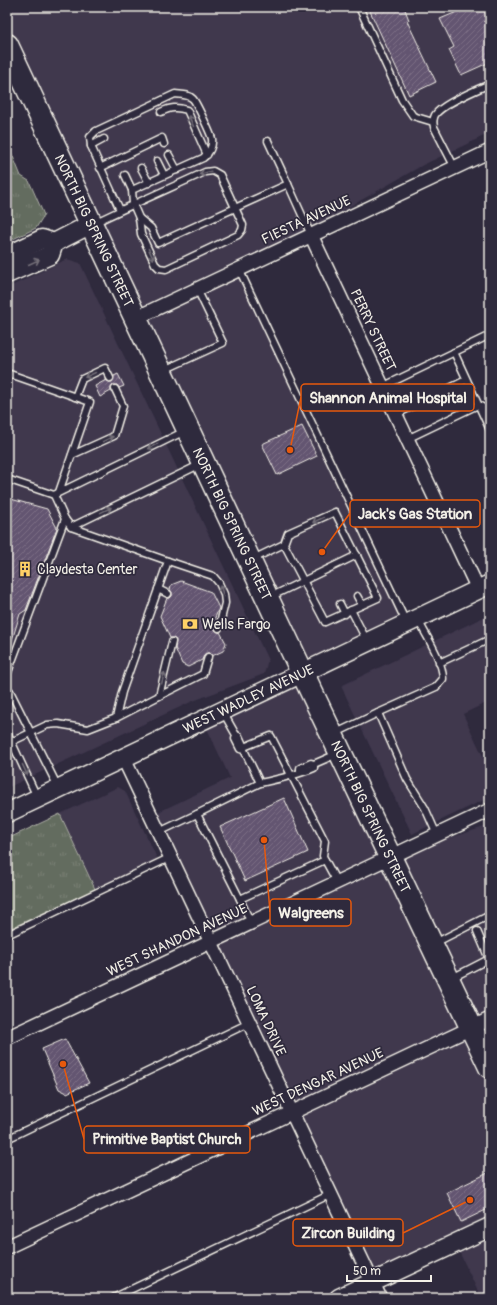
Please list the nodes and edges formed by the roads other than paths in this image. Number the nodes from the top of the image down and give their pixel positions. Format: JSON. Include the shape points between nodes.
{"nodes":[{"id":1,"x":359,"y":7,"type":"edge"},
{"id":2,"x":7,"y":45,"type":"edge"},
{"id":3,"x":490,"y":84,"type":"edge"},
{"id":4,"x":162,"y":112,"type":"dead end"},
{"id":5,"x":433,"y":122,"type":"junction"},
{"id":6,"x":104,"y":139,"type":"dead end"},
{"id":7,"x":268,"y":141,"type":"dead end"},
{"id":8,"x":164,"y":144,"type":"dead end"},
{"id":9,"x":91,"y":146,"type":"junction"},
{"id":10,"x":490,"y":151,"type":"edge"},
{"id":11,"x":169,"y":155,"type":"dead end"},
{"id":12,"x":207,"y":156,"type":"junction"},
{"id":13,"x":157,"y":161,"type":"dead end"},
{"id":14,"x":100,"y":168,"type":"junction"},
{"id":15,"x":141,"y":168,"type":"dead end"},
{"id":16,"x":455,"y":168,"type":"junction"},
{"id":17,"x":177,"y":170,"type":"junction"},
{"id":18,"x":125,"y":175,"type":"dead end"},
{"id":19,"x":164,"y":176,"type":"junction"},
{"id":20,"x":149,"y":183,"type":"junction"},
{"id":21,"x":288,"y":184,"type":"junction"},
{"id":22,"x":132,"y":190,"type":"junction"},
{"id":23,"x":133,"y":204,"type":"junction"},
{"id":24,"x":235,"y":208,"type":"junction"},
{"id":25,"x":120,"y":210,"type":"junction"},
{"id":26,"x":139,"y":218,"type":"junction"},
{"id":27,"x":91,"y":224,"type":"junction"},
{"id":28,"x":311,"y":235,"type":"junction"},
{"id":29,"x":54,"y":243,"type":"junction"},
{"id":30,"x":7,"y":256,"type":"edge"},
{"id":31,"x":239,"y":269,"type":"junction"},
{"id":32,"x":7,"y":274,"type":"edge"},
{"id":33,"x":197,"y":289,"type":"junction"},
{"id":34,"x":136,"y":318,"type":"junction"},
{"id":35,"x":490,"y":335,"type":"edge"},
{"id":36,"x":454,"y":352,"type":"junction"},
{"id":37,"x":161,"y":372,"type":"junction"},
{"id":38,"x":7,"y":373,"type":"edge"},
{"id":39,"x":110,"y":378,"type":"dead end"},
{"id":40,"x":466,"y":380,"type":"junction"},
{"id":41,"x":382,"y":387,"type":"junction"},
{"id":42,"x":115,"y":390,"type":"dead end"},
{"id":43,"x":75,"y":397,"type":"junction"},
{"id":44,"x":478,"y":405,"type":"junction"},
{"id":45,"x":490,"y":411,"type":"edge"},
{"id":46,"x":396,"y":415,"type":"junction"},
{"id":47,"x":188,"y":429,"type":"junction"},
{"id":48,"x":490,"y":430,"type":"edge"},
{"id":49,"x":407,"y":438,"type":"junction"},
{"id":50,"x":72,"y":455,"type":"junction"},
{"id":51,"x":204,"y":463,"type":"junction"},
{"id":52,"x":7,"y":479,"type":"edge"},
{"id":53,"x":57,"y":493,"type":"junction"},
{"id":54,"x":65,"y":519,"type":"junction"},
{"id":55,"x":71,"y":527,"type":"junction"},
{"id":56,"x":284,"y":544,"type":"junction"},
{"id":57,"x":357,"y":554,"type":"junction"},
{"id":58,"x":168,"y":561,"type":"junction"},
{"id":59,"x":250,"y":561,"type":"junction"},
{"id":60,"x":340,"y":563,"type":"junction"},
{"id":61,"x":344,"y":570,"type":"dead end"},
{"id":62,"x":323,"y":571,"type":"junction"},
{"id":63,"x":326,"y":578,"type":"dead end"},
{"id":64,"x":303,"y":580,"type":"junction"},
{"id":65,"x":484,"y":587,"type":"edge"},
{"id":66,"x":158,"y":589,"type":"junction"},
{"id":67,"x":168,"y":594,"type":"dead end"},
{"id":68,"x":357,"y":596,"type":"dead end"},
{"id":69,"x":267,"y":598,"type":"junction"},
{"id":70,"x":340,"y":604,"type":"dead end"},
{"id":71,"x":362,"y":605,"type":"junction"},
{"id":72,"x":351,"y":610,"type":"junction"},
{"id":73,"x":345,"y":614,"type":"junction"},
{"id":74,"x":412,"y":621,"type":"junction"},
{"id":75,"x":219,"y":628,"type":"dead end"},
{"id":76,"x":490,"y":639,"type":"edge"},
{"id":77,"x":367,"y":641,"type":"junction"},
{"id":78,"x":172,"y":642,"type":"dead end"},
{"id":79,"x":208,"y":657,"type":"dead end"},
{"id":80,"x":439,"y":663,"type":"junction"},
{"id":81,"x":302,"y":672,"type":"junction"},
{"id":82,"x":7,"y":676,"type":"edge"},
{"id":83,"x":8,"y":690,"type":"edge"},
{"id":84,"x":159,"y":696,"type":"junction"},
{"id":85,"x":222,"y":710,"type":"junction"},
{"id":86,"x":378,"y":713,"type":"junction"},
{"id":87,"x":116,"y":718,"type":"junction"},
{"id":88,"x":7,"y":732,"type":"edge"},
{"id":89,"x":32,"y":733,"type":"junction"},
{"id":90,"x":9,"y":744,"type":"edge"},
{"id":91,"x":336,"y":744,"type":"junction"},
{"id":92,"x":244,"y":748,"type":"junction"},
{"id":93,"x":123,"y":757,"type":"junction"},
{"id":94,"x":292,"y":776,"type":"junction"},
{"id":95,"x":260,"y":783,"type":"junction"},
{"id":96,"x":59,"y":788,"type":"junction"},
{"id":97,"x":38,"y":799,"type":"junction"},
{"id":98,"x":490,"y":810,"type":"edge"},
{"id":99,"x":7,"y":813,"type":"edge"},
{"id":100,"x":196,"y":814,"type":"junction"},
{"id":101,"x":159,"y":832,"type":"junction"},
{"id":102,"x":437,"y":835,"type":"junction"},
{"id":103,"x":171,"y":857,"type":"junction"},
{"id":104,"x":391,"y":857,"type":"junction"},
{"id":105,"x":325,"y":860,"type":"junction"},
{"id":106,"x":337,"y":882,"type":"junction"},
{"id":107,"x":240,"y":899,"type":"junction"},
{"id":108,"x":490,"y":915,"type":"edge"},
{"id":109,"x":251,"y":923,"type":"junction"},
{"id":110,"x":476,"y":931,"type":"dead end"},
{"id":111,"x":7,"y":935,"type":"edge"},
{"id":112,"x":211,"y":942,"type":"junction"},
{"id":113,"x":432,"y":944,"type":"junction"},
{"id":114,"x":490,"y":960,"type":"edge"},
{"id":115,"x":449,"y":980,"type":"junction"},
{"id":116,"x":250,"y":1023,"type":"junction"},
{"id":117,"x":481,"y":1023,"type":"edge"},
{"id":118,"x":7,"y":1038,"type":"edge"},
{"id":119,"x":490,"y":1067,"type":"edge"},
{"id":120,"x":292,"y":1112,"type":"junction"},
{"id":121,"x":7,"y":1138,"type":"edge"},
{"id":122,"x":331,"y":1194,"type":"junction"},
{"id":123,"x":490,"y":1227,"type":"edge"},
{"id":124,"x":7,"y":1246,"type":"edge"},
{"id":125,"x":376,"y":1290,"type":"edge"},
{"id":126,"x":113,"y":1298,"type":"edge"},
{"id":127,"x":339,"y":1298,"type":"edge"}],
"edges":[{"from":1,"to":5,"type":"lane","via":[[402,100],[413,116]]},
{"from":2,"to":27,"type":"highway","name":"NORTH BIG SPRING STREET"},
{"from":3,"to":5,"type":"lane","via":[[454,101],[436,114]]},
{"from":12,"to":4,"type":"lane","one_way":true,"via":[[187,110],[178,107]]},
{"from":5,"to":16,"type":"lane"},
{"from":6,"to":9,"type":"lane"},
{"from":7,"to":21,"type":"lane"},
{"from":8,"to":14,"type":"lane","via":[[162,138],[150,148]]},
{"from":9,"to":12,"type":"lane","via":[[90,137],[96,131],[175,94],[187,95],[195,100],[212,139],[212,147]]},
{"from":9,"to":14,"type":"lane"},
{"from":10,"to":16,"type":"street","name":"FIESTA AVENUE"},
{"from":11,"to":17,"type":"lane"},
{"from":12,"to":17,"type":"lane"},
{"from":13,"to":19,"type":"lane"},
{"from":14,"to":25,"type":"lane"},
{"from":15,"to":20,"type":"lane"},
{"from":16,"to":28,"type":"street","name":"FIESTA AVENUE"},
{"from":17,"to":19,"type":"lane"},
{"from":18,"to":22,"type":"lane"},
{"from":19,"to":20,"type":"lane"},
{"from":20,"to":22,"type":"lane"},
{"from":21,"to":24,"type":"lane"},
{"from":21,"to":28,"type":"lane"},
{"from":22,"to":23,"type":"lane"},
{"from":24,"to":23,"type":"lane","one_way":true,"via":[[220,175],[213,171],[205,172]]},
{"from":23,"to":25,"type":"lane"},
{"from":23,"to":26,"type":"lane"},
{"from":24,"to":26,"type":"lane","via":[[158,243],[151,228]]},
{"from":26,"to":24,"type":"lane","one_way":true,"via":[[141,234],[155,264],[166,269],[238,235],[242,225]]},
{"from":25,"to":27,"type":"lane"},
{"from":27,"to":29,"type":"main road"},
{"from":27,"to":34,"type":"highway","name":"NORTH BIG SPRING STREET"},
{"from":28,"to":31,"type":"street","name":"FIESTA AVENUE"},
{"from":28,"to":41,"type":"street","name":"PERRY STREET"},
{"from":29,"to":30,"type":"main road","via":[[42,239]]},
{"from":32,"to":29,"type":"main road","one_way":true,"via":[[50,254]]},
{"from":31,"to":33,"type":"street","name":"FIESTA AVENUE"},
{"from":31,"to":74,"type":"lane"},
{"from":33,"to":34,"type":"street","name":"FIESTA AVENUE"},
{"from":33,"to":37,"type":"lane","via":[[223,343]]},
{"from":34,"to":37,"type":"highway","name":"NORTH BIG SPRING STREET"},
{"from":35,"to":36,"type":"lane"},
{"from":36,"to":40,"type":"lane"},
{"from":36,"to":41,"type":"lane"},
{"from":37,"to":47,"type":"highway","name":"NORTH BIG SPRING STREET"},
{"from":38,"to":43,"type":"lane"},
{"from":39,"to":43,"type":"lane","one_way":true,"via":[[105,368],[82,379]]},
{"from":40,"to":44,"type":"lane"},
{"from":40,"to":46,"type":"lane"},
{"from":41,"to":46,"type":"street","name":"PERRY STREET"},
{"from":50,"to":42,"type":"lane","one_way":true,"via":[[114,436],[123,406]]},
{"from":43,"to":50,"type":"lane","via":[[90,402]]},
{"from":44,"to":45,"type":"lane"},
{"from":44,"to":48,"type":"lane"},
{"from":44,"to":49,"type":"lane"},
{"from":46,"to":49,"type":"street","name":"PERRY STREET"},
{"from":47,"to":51,"type":"highway","name":"NORTH BIG SPRING STREET"},
{"from":47,"to":53,"type":"lane","one_way":true},
{"from":49,"to":65,"type":"street","name":"PERRY STREET"},
{"from":50,"to":53,"type":"lane"},
{"from":55,"to":51,"type":"lane","one_way":true},
{"from":51,"to":59,"type":"highway","name":"NORTH BIG SPRING STREET"},
{"from":52,"to":53,"type":"lane"},
{"from":53,"to":54,"type":"lane"},
{"from":54,"to":55,"type":"lane"},
{"from":54,"to":82,"type":"lane"},
{"from":55,"to":58,"type":"lane"},
{"from":57,"to":56,"type":"lane","one_way":true,"via":[[335,512],[288,534]]},
{"from":56,"to":59,"type":"lane"},
{"from":56,"to":64,"type":"lane"},
{"from":57,"to":60,"type":"lane"},
{"from":57,"to":71,"type":"lane","via":[[378,598]]},
{"from":58,"to":66,"type":"lane"},
{"from":75,"to":58,"type":"lane","one_way":true,"via":[[225,603],[220,582],[213,576]]},
{"from":59,"to":69,"type":"highway","name":"NORTH BIG SPRING STREET"},
{"from":60,"to":61,"type":"lane"},
{"from":60,"to":62,"type":"lane"},
{"from":62,"to":63,"type":"lane"},
{"from":62,"to":64,"type":"lane"},
{"from":64,"to":69,"type":"lane"},
{"from":64,"to":73,"type":"lane","via":[[325,622]]},
{"from":65,"to":74,"type":"main road","name":"WEST WADLEY AVENUE"},
{"from":66,"to":67,"type":"lane"},
{"from":66,"to":87,"type":"lane","via":[[122,692]]},
{"from":68,"to":71,"type":"lane"},
{"from":69,"to":81,"type":"highway","name":"NORTH BIG SPRING STREET"},
{"from":70,"to":73,"type":"lane"},
{"from":71,"to":72,"type":"lane"},
{"from":72,"to":73,"type":"lane"},
{"from":72,"to":77,"type":"lane"},
{"from":74,"to":77,"type":"main road","name":"WEST WADLEY AVENUE"},
{"from":74,"to":80,"type":"lane"},
{"from":76,"to":80,"type":"lane"},
{"from":77,"to":81,"type":"main road","name":"WEST WADLEY AVENUE"},
{"from":84,"to":78,"type":"lane","one_way":true},
{"from":79,"to":84,"type":"lane","via":[[203,674]]},
{"from":80,"to":86,"type":"lane","via":[[443,679],[436,687]]},
{"from":81,"to":85,"type":"main road","name":"WEST WADLEY AVENUE"},
{"from":81,"to":91,"type":"highway","name":"NORTH BIG SPRING STREET"},
{"from":83,"to":89,"type":"lane"},
{"from":84,"to":87,"type":"lane"},
{"from":85,"to":92,"type":"lane","via":[[236,736],[234,739],[240,749]]},
{"from":85,"to":93,"type":"main road","name":"WEST WADLEY AVENUE"},
{"from":86,"to":91,"type":"lane"},
{"from":86,"to":102,"type":"lane","via":[[407,779]]},
{"from":87,"to":89,"type":"lane","via":[[88,729],[58,724],[47,725]]},
{"from":88,"to":90,"type":"lane"},
{"from":89,"to":90,"type":"lane"},
{"from":89,"to":96,"type":"lane"},
{"from":90,"to":97,"type":"lane","one_way":true},
{"from":91,"to":94,"type":"lane","via":[[314,764],[314,768]]},
{"from":91,"to":104,"type":"highway","name":"NORTH BIG SPRING STREET"},
{"from":92,"to":94,"type":"lane","via":[[271,736]]},
{"from":92,"to":95,"type":"lane"},
{"from":93,"to":96,"type":"main road","name":"WEST WADLEY AVENUE"},
{"from":93,"to":101,"type":"street","name":"LOMA DRIVE"},
{"from":94,"to":95,"type":"lane"},
{"from":94,"to":105,"type":"lane","via":[[325,841]]},
{"from":95,"to":100,"type":"lane"},
{"from":96,"to":97,"type":"main road","name":"WEST WADLEY AVENUE"},
{"from":97,"to":99,"type":"main road","name":"WEST WADLEY AVENUE"},
{"from":98,"to":102,"type":"street","name":"WEST SHANDON AVENUE"},
{"from":100,"to":101,"type":"lane"},
{"from":100,"to":107,"type":"lane"},
{"from":101,"to":103,"type":"street","name":"LOMA DRIVE"},
{"from":102,"to":104,"type":"street","name":"WEST SHANDON AVENUE"},
{"from":103,"to":111,"type":"lane"},
{"from":103,"to":112,"type":"street","name":"LOMA DRIVE"},
{"from":104,"to":106,"type":"street","name":"WEST SHANDON AVENUE"},
{"from":104,"to":113,"type":"highway","name":"NORTH BIG SPRING STREET"},
{"from":105,"to":106,"type":"lane"},
{"from":105,"to":107,"type":"lane"},
{"from":106,"to":109,"type":"street","name":"WEST SHANDON AVENUE"},
{"from":107,"to":109,"type":"lane"},
{"from":108,"to":113,"type":"lane"},
{"from":109,"to":112,"type":"street","name":"WEST SHANDON AVENUE"},
{"from":110,"to":114,"type":"lane"},
{"from":112,"to":116,"type":"street","name":"LOMA DRIVE"},
{"from":112,"to":118,"type":"street","name":"WEST SHANDON AVENUE"},
{"from":113,"to":115,"type":"highway","name":"NORTH BIG SPRING STREET"},
{"from":114,"to":115,"type":"lane"},
{"from":115,"to":117,"type":"highway","name":"NORTH BIG SPRING STREET"},
{"from":116,"to":120,"type":"street","name":"LOMA DRIVE"},
{"from":116,"to":121,"type":"lane"},
{"from":117,"to":119,"type":"highway","name":"NORTH BIG SPRING STREET"},
{"from":117,"to":120,"type":"street","name":"WEST DENGAR AVENUE"},
{"from":120,"to":122,"type":"street","name":"LOMA DRIVE"},
{"from":120,"to":124,"type":"street","name":"WEST DENGAR AVENUE"},
{"from":122,"to":125,"type":"street","name":"LOMA DRIVE"},
{"from":122,"to":126,"type":"lane"},
{"from":123,"to":125,"type":"main road"},
{"from":125,"to":127,"type":"main road"}]}
